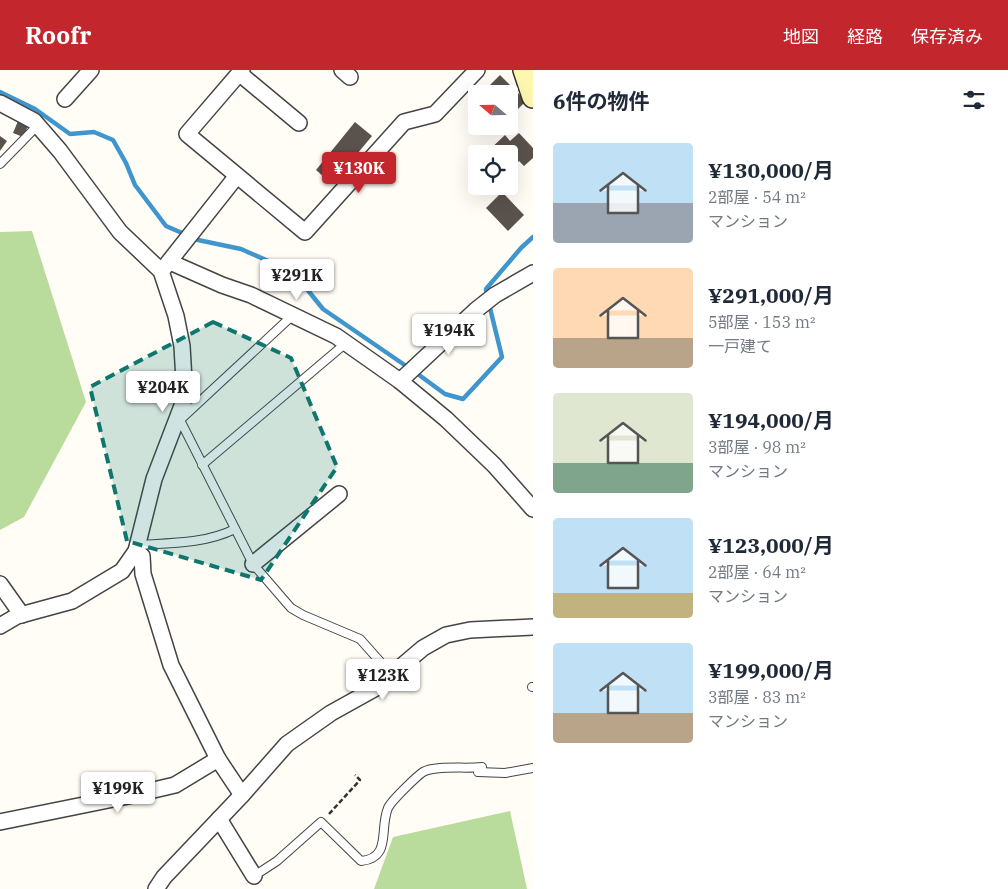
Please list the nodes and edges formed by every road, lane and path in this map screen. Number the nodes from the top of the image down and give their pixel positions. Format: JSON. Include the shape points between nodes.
{"nodes":[{"id":1,"x":91,"y":70,"type":"edge"},
{"id":2,"x":477,"y":70,"type":"edge"},
{"id":3,"x":524,"y":70,"type":"edge"},
{"id":4,"x":241,"y":71,"type":"edge"},
{"id":5,"x":533,"y":97,"type":"edge"},
{"id":6,"x":65,"y":99,"type":"dead end"},
{"id":7,"x":0,"y":103,"type":"edge"},
{"id":8,"x":300,"y":123,"type":"dead end"},
{"id":9,"x":38,"y":125,"type":"junction"},
{"id":10,"x":0,"y":164,"type":"edge"},
{"id":11,"x":236,"y":177,"type":"junction"},
{"id":12,"x":165,"y":267,"type":"junction"},
{"id":13,"x":533,"y":274,"type":"edge"},
{"id":14,"x":293,"y":315,"type":"junction"},
{"id":15,"x":346,"y":343,"type":"junction"},
{"id":16,"x":400,"y":381,"type":"junction"},
{"id":17,"x":177,"y":422,"type":"junction"},
{"id":18,"x":202,"y":465,"type":"junction"},
{"id":19,"x":339,"y":494,"type":"dead end"},
{"id":20,"x":533,"y":509,"type":"edge"},
{"id":21,"x":235,"y":529,"type":"junction"},
{"id":22,"x":136,"y":548,"type":"junction"},
{"id":23,"x":253,"y":564,"type":"junction"},
{"id":24,"x":0,"y":584,"type":"edge"},
{"id":25,"x":22,"y":615,"type":"junction"},
{"id":26,"x":0,"y":626,"type":"edge"},
{"id":27,"x":533,"y":627,"type":"edge"},
{"id":28,"x":392,"y":675,"type":"junction"},
{"id":29,"x":218,"y":759,"type":"junction"},
{"id":30,"x":533,"y":768,"type":"edge"},
{"id":31,"x":355,"y":776,"type":"dead end"},
{"id":32,"x":242,"y":794,"type":"junction"},
{"id":33,"x":219,"y":819,"type":"junction"},
{"id":34,"x":0,"y":822,"type":"edge"},
{"id":35,"x":321,"y":822,"type":"junction"},
{"id":36,"x":254,"y":876,"type":"joint"},
{"id":37,"x":156,"y":889,"type":"edge"}],
"edges":[{"from":1,"to":6,"type":"street"},
{"from":2,"to":11,"type":"street","via":[[435,114],[404,122],[305,232]]},
{"from":3,"to":5,"type":"street"},
{"from":4,"to":8,"type":"street"},
{"from":4,"to":11,"type":"street","via":[[187,134]]},
{"from":7,"to":9,"type":"street"},
{"from":9,"to":10,"type":"lane"},
{"from":9,"to":12,"type":"street","via":[[120,232]]},
{"from":11,"to":12,"type":"street"},
{"from":12,"to":14,"type":"street","via":[[251,295]]},
{"from":12,"to":17,"type":"street","via":[[182,346],[184,398]]},
{"from":13,"to":16,"type":"street","via":[[494,295]]},
{"from":14,"to":15,"type":"street"},
{"from":14,"to":17,"type":"lane"},
{"from":15,"to":16,"type":"street"},
{"from":15,"to":18,"type":"lane"},
{"from":16,"to":20,"type":"street","via":[[494,465]]},
{"from":17,"to":18,"type":"lane"},
{"from":17,"to":22,"type":"street","via":[[154,479]]},
{"from":18,"to":21,"type":"lane"},
{"from":19,"to":23,"type":"street"},
{"from":21,"to":22,"type":"lane","via":[[201,540]]},
{"from":21,"to":23,"type":"lane"},
{"from":22,"to":25,"type":"street","via":[[122,571],[72,600]]},
{"from":22,"to":29,"type":"street","via":[[142,556],[143,574],[171,665]]},
{"from":23,"to":28,"type":"lane","via":[[291,608],[360,639]]},
{"from":24,"to":25,"type":"street"},
{"from":25,"to":26,"type":"street"},
{"from":27,"to":28,"type":"street","via":[[470,630],[446,635],[424,648]]},
{"from":28,"to":32,"type":"street","via":[[376,688],[304,730]]},
{"from":29,"to":32,"type":"street"},
{"from":29,"to":34,"type":"street","via":[[175,785]]},
{"from":30,"to":35,"type":"lane","via":[[505,773],[444,768],[424,772],[388,808],[382,843],[378,854],[371,860],[360,861]]},
{"from":31,"to":35,"type":"path","via":[[360,780]]},
{"from":32,"to":33,"type":"street"},
{"from":33,"to":36,"type":"street"},
{"from":33,"to":37,"type":"street"},
{"from":35,"to":36,"type":"lane","via":[[277,861]]}]}
